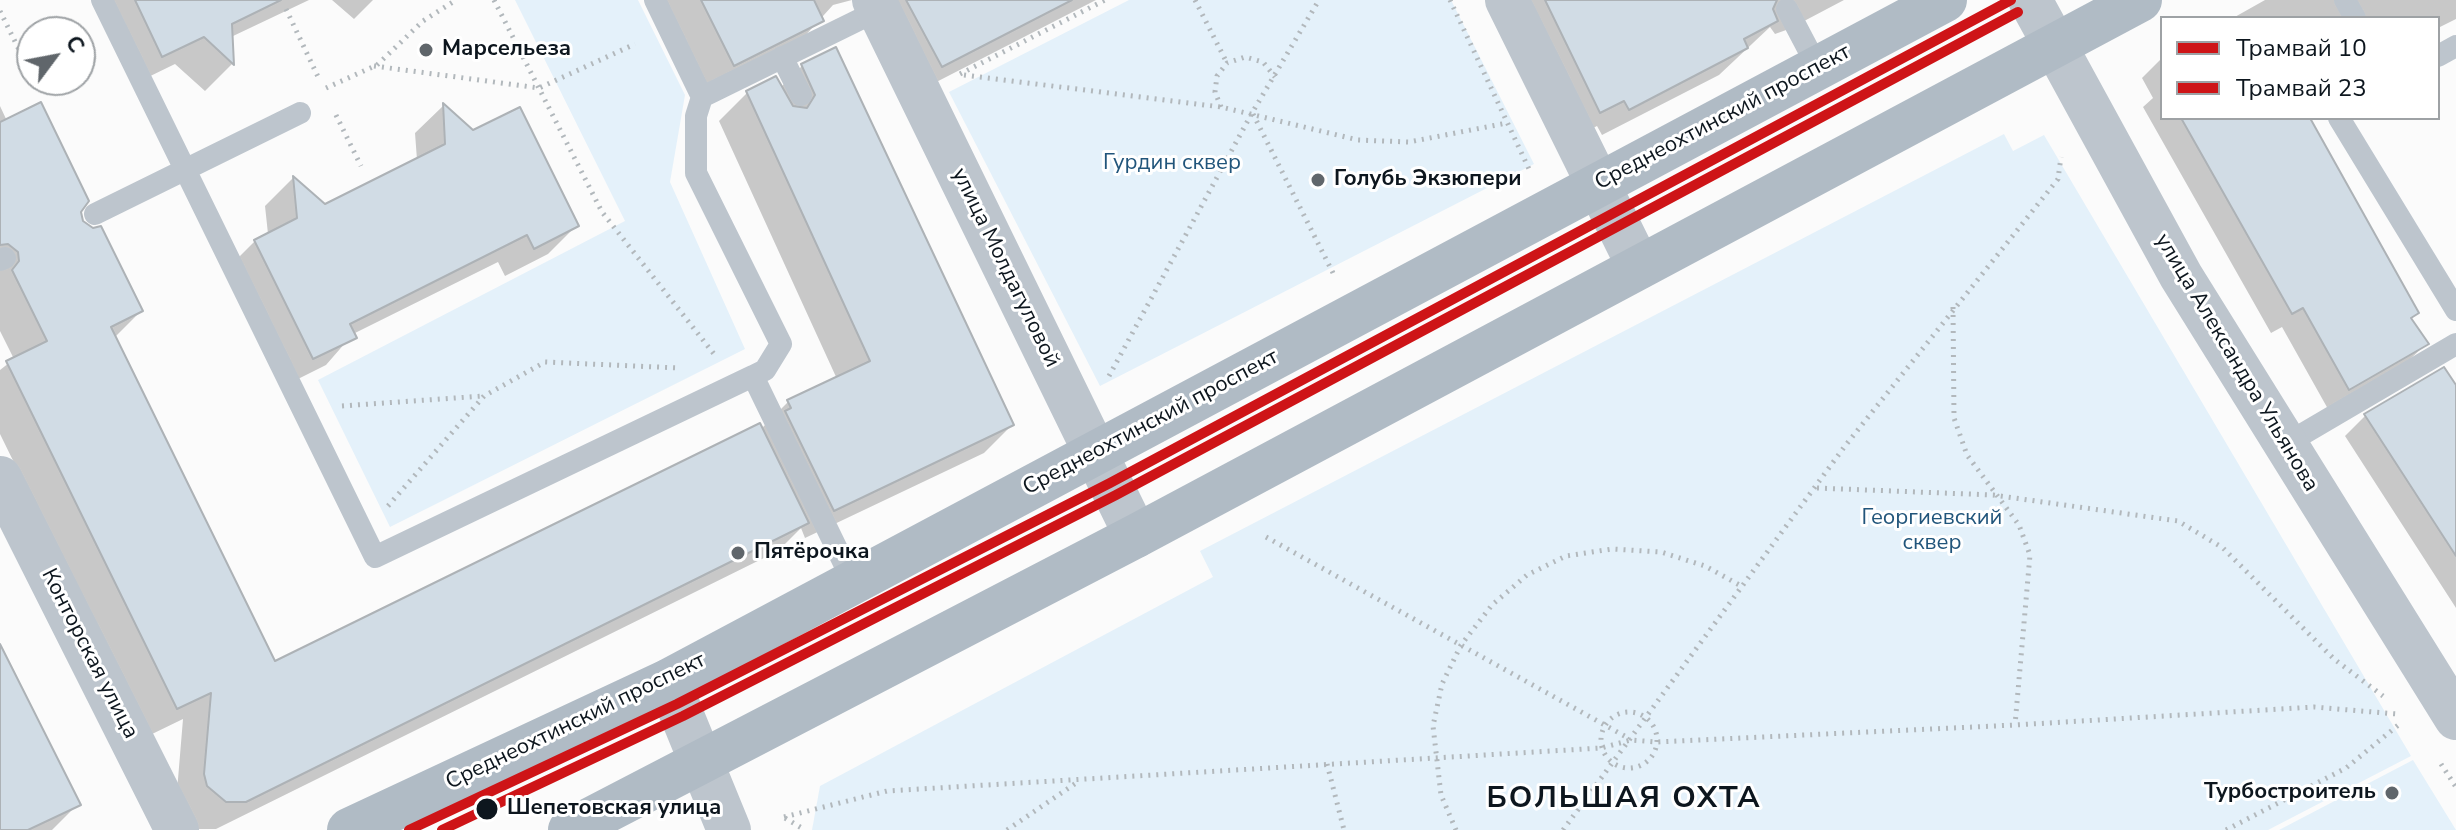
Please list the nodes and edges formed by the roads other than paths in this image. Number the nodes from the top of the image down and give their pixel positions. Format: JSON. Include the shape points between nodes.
{"nodes":[{"id":1,"x":102,"y":0,"type":"edge"},
{"id":2,"x":655,"y":0,"type":"edge"},
{"id":3,"x":1507,"y":0,"type":"edge"},
{"id":4,"x":1945,"y":0,"type":"edge"},
{"id":5,"x":2030,"y":0,"type":"edge"},
{"id":6,"x":2140,"y":0,"type":"edge"},
{"id":7,"x":876,"y":5,"type":"edge"},
{"id":8,"x":1787,"y":9,"type":"dead end"},
{"id":9,"x":2054,"y":46,"type":"junction"},
{"id":10,"x":782,"y":57,"type":"junction"},
{"id":11,"x":1818,"y":68,"type":"junction"},
{"id":12,"x":801,"y":95,"type":"dead end"},
{"id":13,"x":702,"y":97,"type":"junction"},
{"id":14,"x":300,"y":113,"type":"road end"},
{"id":15,"x":2340,"y":120,"type":"edge"},
{"id":16,"x":185,"y":169,"type":"junction"},
{"id":17,"x":1598,"y":184,"type":"junction"},
{"id":18,"x":95,"y":214,"type":"dead end"},
{"id":19,"x":1639,"y":267,"type":"junction"},
{"id":20,"x":2456,"y":310,"type":"edge"},
{"id":21,"x":2456,"y":344,"type":"edge"},
{"id":22,"x":753,"y":376,"type":"junction"},
{"id":23,"x":2284,"y":445,"type":"junction"},
{"id":24,"x":1095,"y":453,"type":"junction"},
{"id":25,"x":0,"y":478,"type":"edge"},
{"id":26,"x":1136,"y":536,"type":"junction"},
{"id":27,"x":853,"y":582,"type":"junction"},
{"id":28,"x":668,"y":681,"type":"junction"},
{"id":29,"x":2456,"y":718,"type":"edge"},
{"id":30,"x":702,"y":763,"type":"junction"},
{"id":31,"x":177,"y":830,"type":"edge"},
{"id":32,"x":349,"y":830,"type":"edge"},
{"id":33,"x":570,"y":830,"type":"edge"},
{"id":34,"x":729,"y":830,"type":"edge"}],
"edges":[{"from":1,"to":16,"type":"lane"},
{"from":2,"to":13,"type":"lane"},
{"from":3,"to":17,"type":"street"},
{"from":4,"to":11,"type":"main road","name":"Среднеохтинский проспект"},
{"from":5,"to":9,"type":"street","name":"улица Александра Ульянова"},
{"from":6,"to":9,"type":"main road"},
{"from":7,"to":10,"type":"lane"},
{"from":7,"to":24,"type":"street","name":"улица Молдагуловой"},
{"from":8,"to":11,"type":"lane"},
{"from":9,"to":19,"type":"main road"},
{"from":9,"to":23,"type":"street","name":"улица Александра Ульянова","via":[[2181,276]]},
{"from":10,"to":12,"type":"lane"},
{"from":10,"to":13,"type":"lane"},
{"from":11,"to":17,"type":"main road","name":"Среднеохтинский проспект"},
{"from":13,"to":22,"type":"lane","via":[[696,116],[696,173],[781,344],[765,370]]},
{"from":14,"to":16,"type":"lane"},
{"from":15,"to":20,"type":"lane"},
{"from":16,"to":18,"type":"lane"},
{"from":16,"to":22,"type":"lane","via":[[375,557]]},
{"from":17,"to":19,"type":"street"},
{"from":17,"to":24,"type":"main road","name":"Среднеохтинский проспект"},
{"from":19,"to":26,"type":"main road"},
{"from":21,"to":23,"type":"lane"},
{"from":22,"to":27,"type":"lane"},
{"from":23,"to":29,"type":"street","name":"улица Александра Ульянова"},
{"from":24,"to":26,"type":"street","name":"улица Молдагуловой"},
{"from":24,"to":27,"type":"main road","name":"Среднеохтинский проспект"},
{"from":25,"to":31,"type":"street","name":"Конторская улица"},
{"from":26,"to":30,"type":"main road"},
{"from":27,"to":28,"type":"main road","name":"Среднеохтинский проспект"},
{"from":28,"to":30,"type":"street"},
{"from":28,"to":32,"type":"main road","name":"Среднеохтинский проспект"},
{"from":30,"to":33,"type":"main road"},
{"from":30,"to":34,"type":"street"}]}
